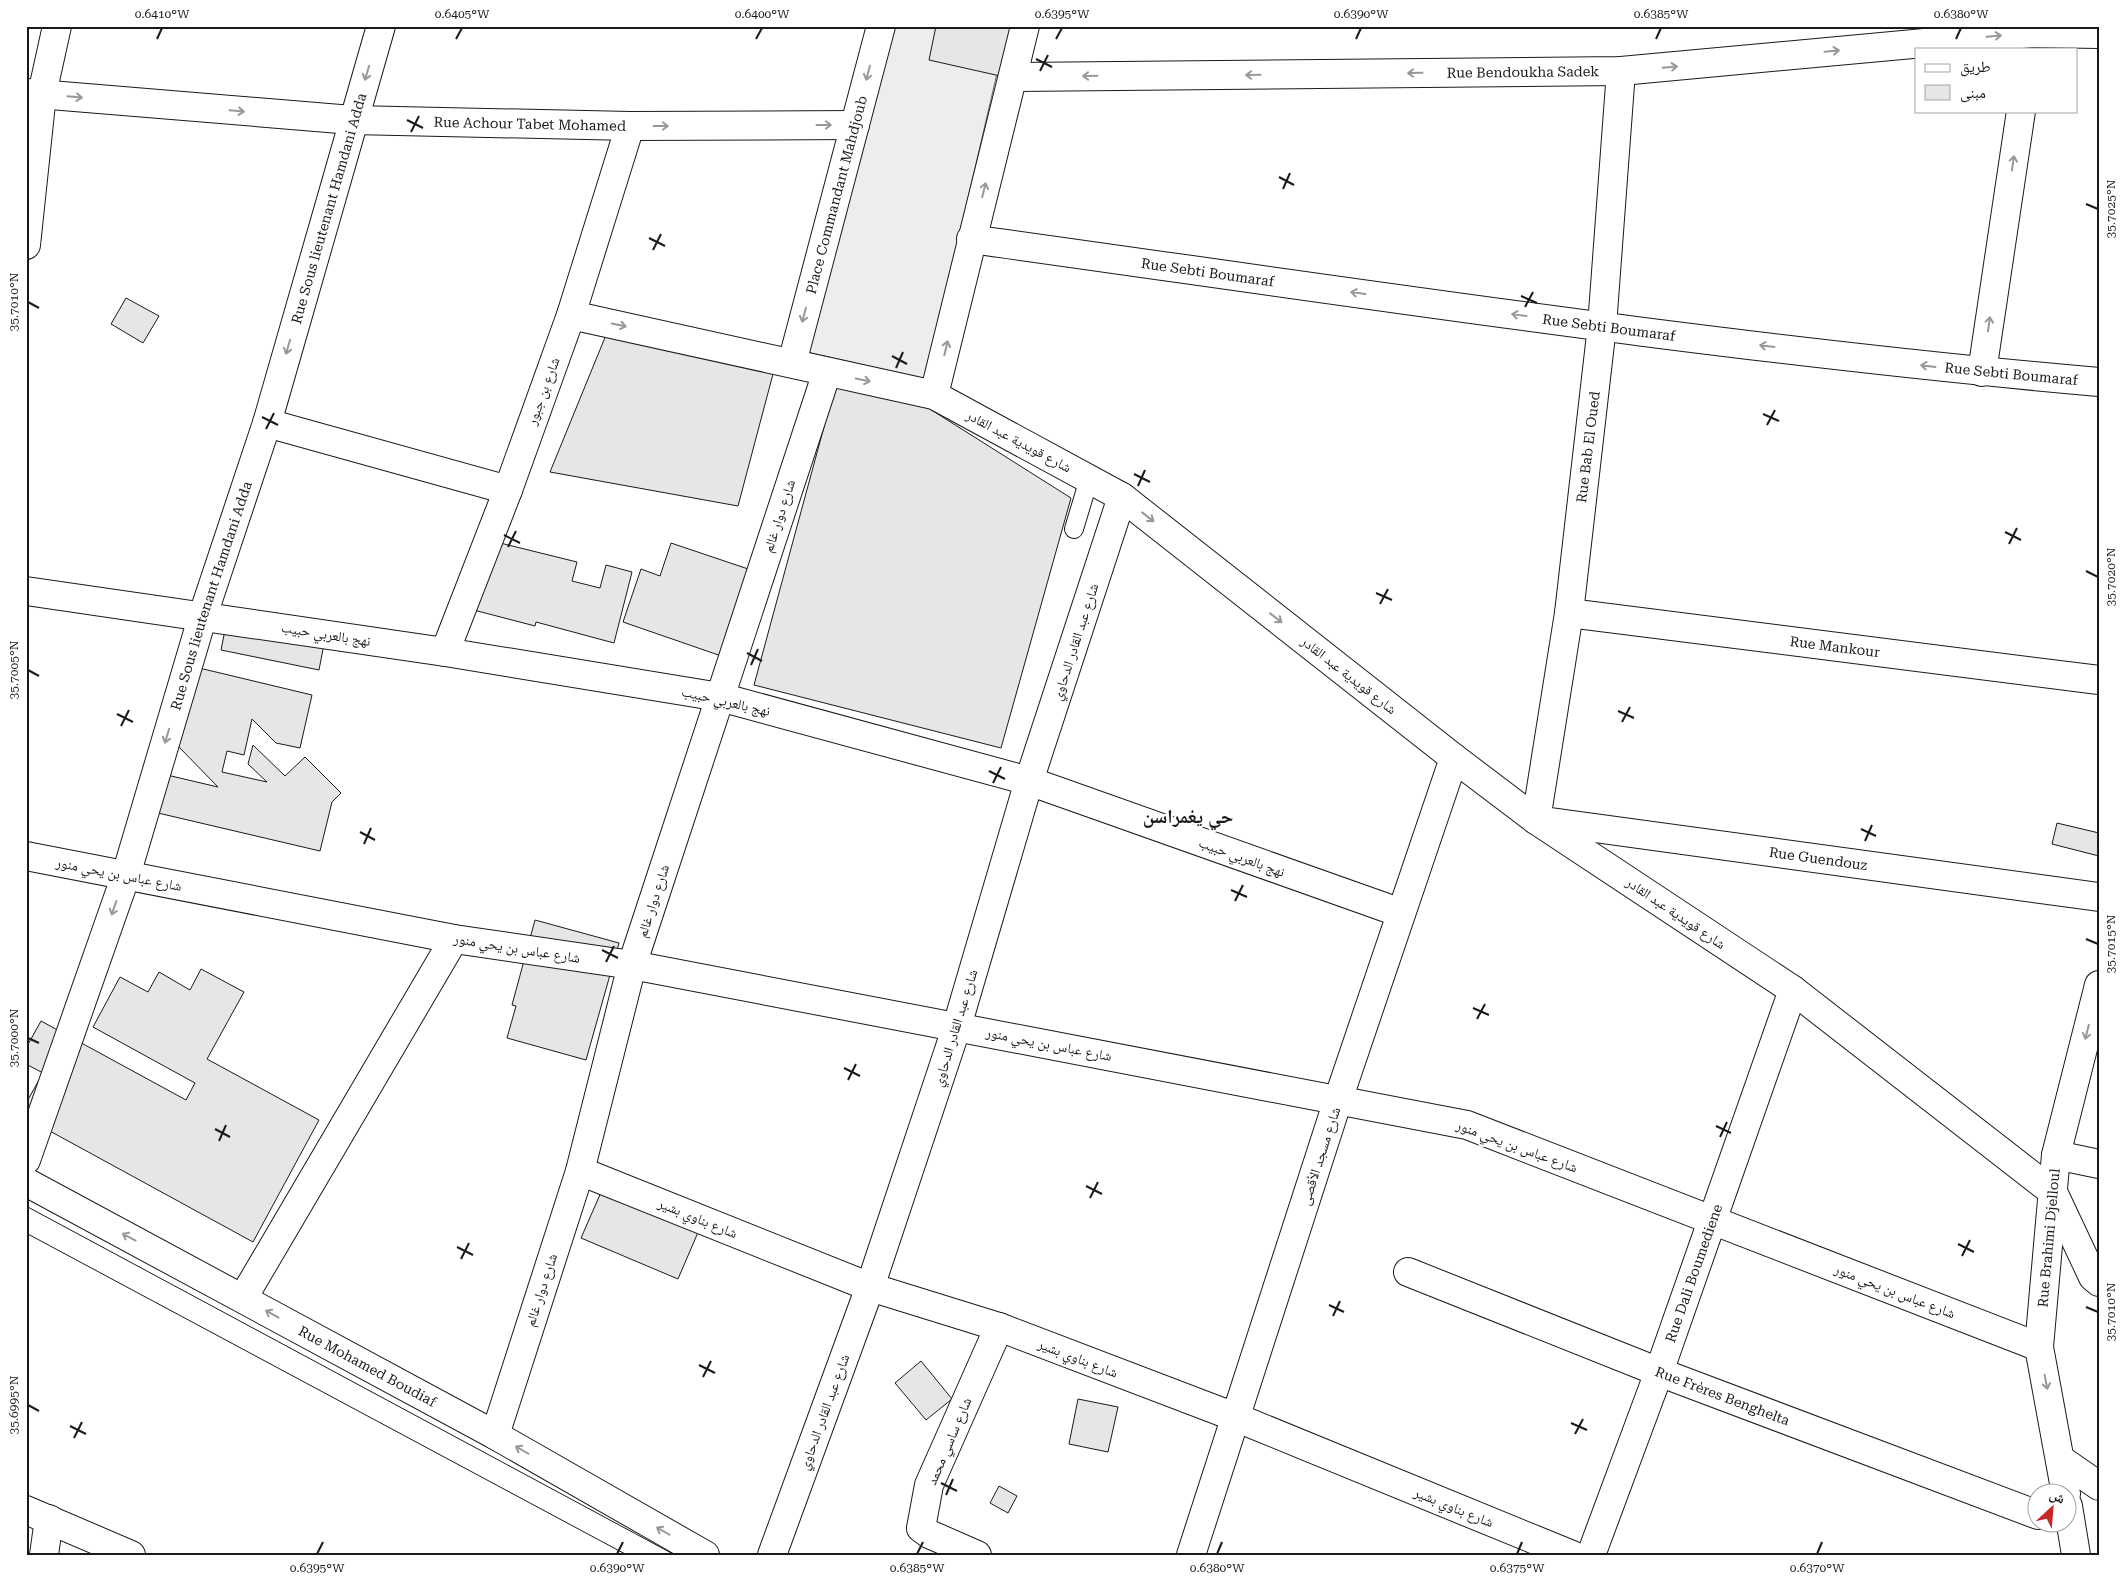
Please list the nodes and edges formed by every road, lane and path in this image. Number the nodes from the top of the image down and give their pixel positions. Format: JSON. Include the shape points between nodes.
{"nodes":[{"id":1,"x":56,"y":26,"type":"edge"},
{"id":2,"x":381,"y":26,"type":"edge"},
{"id":3,"x":881,"y":26,"type":"edge"},
{"id":4,"x":1025,"y":26,"type":"edge"},
{"id":5,"x":2099,"y":34,"type":"edge"},
{"id":6,"x":2032,"y":36,"type":"edge"},
{"id":7,"x":1622,"y":71,"type":"junction"},
{"id":8,"x":1013,"y":77,"type":"junction"},
{"id":9,"x":34,"y":94,"type":"edge"},
{"id":10,"x":2021,"y":112,"type":"edge"},
{"id":11,"x":352,"y":120,"type":"junction"},
{"id":12,"x":854,"y":125,"type":"junction"},
{"id":13,"x":630,"y":126,"type":"junction"},
{"id":14,"x":972,"y":239,"type":"junction"},
{"id":15,"x":26,"y":245,"type":"edge"},
{"id":16,"x":571,"y":315,"type":"junction"},
{"id":17,"x":1602,"y":326,"type":"junction"},
{"id":18,"x":792,"y":363,"type":"junction"},
{"id":19,"x":827,"y":372,"type":"junction"},
{"id":20,"x":1982,"y":372,"type":"junction"},
{"id":21,"x":2099,"y":382,"type":"edge"},
{"id":22,"x":934,"y":396,"type":"junction"},
{"id":23,"x":267,"y":423,"type":"junction"},
{"id":24,"x":1089,"y":479,"type":"junction"},
{"id":25,"x":508,"y":490,"type":"junction"},
{"id":26,"x":1122,"y":496,"type":"junction"},
{"id":27,"x":1074,"y":529,"type":"dead end"},
{"id":28,"x":26,"y":590,"type":"edge"},
{"id":29,"x":1569,"y":613,"type":"junction"},
{"id":30,"x":203,"y":615,"type":"junction"},
{"id":31,"x":445,"y":652,"type":"junction"},
{"id":32,"x":2099,"y":680,"type":"edge"},
{"id":33,"x":720,"y":697,"type":"junction"},
{"id":34,"x":1454,"y":758,"type":"junction"},
{"id":35,"x":1030,"y":781,"type":"junction"},
{"id":36,"x":1536,"y":820,"type":"junction"},
{"id":37,"x":26,"y":856,"type":"edge"},
{"id":38,"x":126,"y":875,"type":"junction"},
{"id":39,"x":2099,"y":897,"type":"edge"},
{"id":40,"x":1401,"y":913,"type":"junction"},
{"id":41,"x":454,"y":939,"type":"junction"},
{"id":42,"x":632,"y":966,"type":"junction"},
{"id":43,"x":2099,"y":985,"type":"edge"},
{"id":44,"x":1793,"y":990,"type":"junction"},
{"id":45,"x":957,"y":1026,"type":"junction"},
{"id":46,"x":1338,"y":1100,"type":"junction"},
{"id":47,"x":2056,"y":1155,"type":"junction"},
{"id":48,"x":26,"y":1160,"type":"edge"},
{"id":49,"x":2099,"y":1164,"type":"edge"},
{"id":50,"x":580,"y":1171,"type":"junction"},
{"id":51,"x":26,"y":1182,"type":"edge"},
{"id":52,"x":2052,"y":1192,"type":"junction"},
{"id":53,"x":1711,"y":1220,"type":"junction"},
{"id":54,"x":1408,"y":1272,"type":"dead end"},
{"id":55,"x":2099,"y":1282,"type":"edge"},
{"id":56,"x":870,"y":1287,"type":"junction"},
{"id":57,"x":243,"y":1298,"type":"junction"},
{"id":58,"x":998,"y":1328,"type":"junction"},
{"id":59,"x":2039,"y":1347,"type":"junction"},
{"id":60,"x":1659,"y":1372,"type":"junction"},
{"id":61,"x":1235,"y":1417,"type":"junction"},
{"id":62,"x":495,"y":1435,"type":"junction"},
{"id":63,"x":2060,"y":1459,"type":"junction"},
{"id":64,"x":2064,"y":1484,"type":"edge"},
{"id":65,"x":2099,"y":1486,"type":"edge"},
{"id":66,"x":2028,"y":1511,"type":"edge"},
{"id":67,"x":37,"y":1515,"type":"edge"},
{"id":68,"x":2070,"y":1534,"type":"edge"},
{"id":69,"x":44,"y":1555,"type":"edge"},
{"id":70,"x":131,"y":1555,"type":"edge"},
{"id":71,"x":706,"y":1555,"type":"edge"},
{"id":72,"x":772,"y":1555,"type":"edge"},
{"id":73,"x":977,"y":1555,"type":"edge"},
{"id":74,"x":1191,"y":1555,"type":"edge"},
{"id":75,"x":1572,"y":1555,"type":"edge"},
{"id":76,"x":1591,"y":1555,"type":"edge"},
{"id":77,"x":2076,"y":1555,"type":"edge"}],
"edges":[{"from":1,"to":9,"type":"street"},
{"from":2,"to":11,"type":"street","name":"Rue Sous lieutenant Hamdani Adda","one_way":true},
{"from":3,"to":12,"type":"street","name":"Place Commandant Mahdjoub","one_way":true},
{"from":4,"to":8,"type":"street"},
{"from":5,"to":6,"type":"street","name":"Rue Bendoukha Sadek"},
{"from":7,"to":6,"type":"street","name":"Rue Bendoukha Sadek","one_way":true},
{"from":7,"to":8,"type":"street","name":"Rue Bendoukha Sadek","one_way":true},
{"from":7,"to":17,"type":"street","name":"Rue Bab El Oued"},
{"from":14,"to":8,"type":"street","one_way":true},
{"from":9,"to":11,"type":"street","name":"Rue Achour Tabet Mohamed","one_way":true},
{"from":9,"to":15,"type":"street"},
{"from":20,"to":10,"type":"street","one_way":true},
{"from":11,"to":13,"type":"street","name":"Rue Achour Tabet Mohamed"},
{"from":11,"to":23,"type":"street","name":"Rue Sous lieutenant Hamdani Adda","one_way":true},
{"from":13,"to":12,"type":"street","name":"Rue Achour Tabet Mohamed","one_way":true},
{"from":12,"to":18,"type":"street","name":"Place Commandant Mahdjoub","one_way":true},
{"from":13,"to":16,"type":"street","name":"شارع بن جبور"},
{"from":17,"to":14,"type":"street","name":"Rue Sebti Boumaraf","one_way":true},
{"from":22,"to":14,"type":"street","one_way":true},
{"from":16,"to":18,"type":"street","name":"شارع قويدية عبد القادر","one_way":true},
{"from":16,"to":25,"type":"street","name":"شارع بن جبور"},
{"from":20,"to":17,"type":"street","name":"Rue Sebti Boumaraf","one_way":true},
{"from":17,"to":29,"type":"street","name":"Rue Bab El Oued"},
{"from":18,"to":19,"type":"street","name":"شارع قويدية عبد القادر"},
{"from":19,"to":22,"type":"street","name":"شارع قويدية عبد القادر","one_way":true},
{"from":19,"to":33,"type":"street","name":"شارع دوار غالم"},
{"from":20,"to":21,"type":"street","name":"Rue Sebti Boumaraf"},
{"from":22,"to":24,"type":"street","name":"شارع قويدية عبد القادر"},
{"from":23,"to":25,"type":"street"},
{"from":23,"to":30,"type":"street","name":"Rue Sous lieutenant Hamdani Adda"},
{"from":24,"to":26,"type":"street","name":"شارع قويدية عبد القادر"},
{"from":24,"to":27,"type":"lane"},
{"from":25,"to":31,"type":"street","name":"شارع بن جبور"},
{"from":26,"to":34,"type":"street","name":"شارع قويدية عبد القادر","one_way":true},
{"from":26,"to":35,"type":"street","name":"شارع عبد القادر الدحاوي"},
{"from":28,"to":30,"type":"street","name":"نهج بالعربي حبيب"},
{"from":29,"to":32,"type":"street","name":"Rue Mankour"},
{"from":29,"to":36,"type":"street","name":"Rue Bab El Oued"},
{"from":30,"to":31,"type":"street","name":"نهج بالعربي حبيب"},
{"from":30,"to":38,"type":"street","name":"Rue Sous lieutenant Hamdani Adda","one_way":true},
{"from":31,"to":33,"type":"street","name":"نهج بالعربي حبيب"},
{"from":33,"to":35,"type":"street","name":"نهج بالعربي حبيب"},
{"from":33,"to":42,"type":"street","name":"شارع دوار غالم"},
{"from":34,"to":36,"type":"street","name":"شارع قويدية عبد القادر"},
{"from":34,"to":40,"type":"street","name":"شارع مسجد الأقصى"},
{"from":35,"to":40,"type":"street","name":"نهج بالعربي حبيب"},
{"from":35,"to":45,"type":"street","name":"شارع عبد القادر الدحاوي"},
{"from":36,"to":39,"type":"street","name":"Rue Guendouz"},
{"from":36,"to":44,"type":"street","name":"شارع قويدية عبد القادر"},
{"from":37,"to":38,"type":"street","name":"شارع عباس بن يحي منور"},
{"from":38,"to":41,"type":"street","name":"شارع عباس بن يحي منور"},
{"from":38,"to":48,"type":"street","name":"Rue Sous lieutenant Hamdani Adda","one_way":true},
{"from":40,"to":46,"type":"street","name":"شارع مسجد الأقصى"},
{"from":41,"to":42,"type":"street","name":"شارع عباس بن يحي منور"},
{"from":41,"to":57,"type":"street"},
{"from":42,"to":45,"type":"street","name":"شارع عباس بن يحي منور"},
{"from":42,"to":50,"type":"street","name":"شارع دوار غالم"},
{"from":43,"to":47,"type":"street","name":"Rue Brahimi Djelloul","one_way":true},
{"from":44,"to":52,"type":"street","name":"شارع قويدية عبد القادر"},
{"from":44,"to":53,"type":"street","name":"Rue Dali Boumediene"},
{"from":45,"to":46,"type":"street","name":"شارع عباس بن يحي منور"},
{"from":45,"to":56,"type":"street","name":"شارع عبد القادر الدحاوي"},
{"from":46,"to":53,"type":"street","name":"شارع عباس بن يحي منور","via":[[1468,1125]]},
{"from":46,"to":61,"type":"street","name":"شارع مسجد الأقصى"},
{"from":47,"to":49,"type":"street"},
{"from":47,"to":52,"type":"street","name":"Rue Brahimi Djelloul"},
{"from":50,"to":56,"type":"street","name":"شارع بناوي بشير"},
{"from":50,"to":62,"type":"street","name":"شارع دوار غالم"},
{"from":57,"to":51,"type":"street","name":"Rue Mohamed Boudiaf","one_way":true},
{"from":52,"to":55,"type":"street","via":[[2093,1277]]},
{"from":52,"to":59,"type":"street","name":"Rue Brahimi Djelloul"},
{"from":53,"to":59,"type":"street","name":"شارع عباس بن يحي منور"},
{"from":53,"to":60,"type":"street","name":"Rue Dali Boumediene"},
{"from":54,"to":60,"type":"street","name":"Rue Frères Benghelta"},
{"from":56,"to":58,"type":"street","name":"شارع بناوي بشير"},
{"from":56,"to":72,"type":"street","name":"شارع عبد القادر الدحاوي"},
{"from":62,"to":57,"type":"street","name":"Rue Mohamed Boudiaf","one_way":true},
{"from":58,"to":61,"type":"street","name":"شارع بناوي بشير"},
{"from":58,"to":73,"type":"street","name":"شارع ساسي محمد","via":[[930,1485],[921,1528]]},
{"from":59,"to":63,"type":"street","name":"Rue Brahimi Djelloul","one_way":true},
{"from":60,"to":66,"type":"street","name":"Rue Frères Benghelta"},
{"from":60,"to":76,"type":"street","name":"Rue Dali Boumediene"},
{"from":61,"to":74,"type":"street","name":"شارع مسجد الأقصى"},
{"from":61,"to":75,"type":"street","name":"شارع بناوي بشير"},
{"from":71,"to":62,"type":"street","name":"Rue Mohamed Boudiaf","one_way":true},
{"from":63,"to":64,"type":"street","name":"Rue Brahimi Djelloul"},
{"from":63,"to":65,"type":"street"},
{"from":67,"to":69,"type":"street"},
{"from":67,"to":70,"type":"street"},
{"from":68,"to":77,"type":"street"}]}
